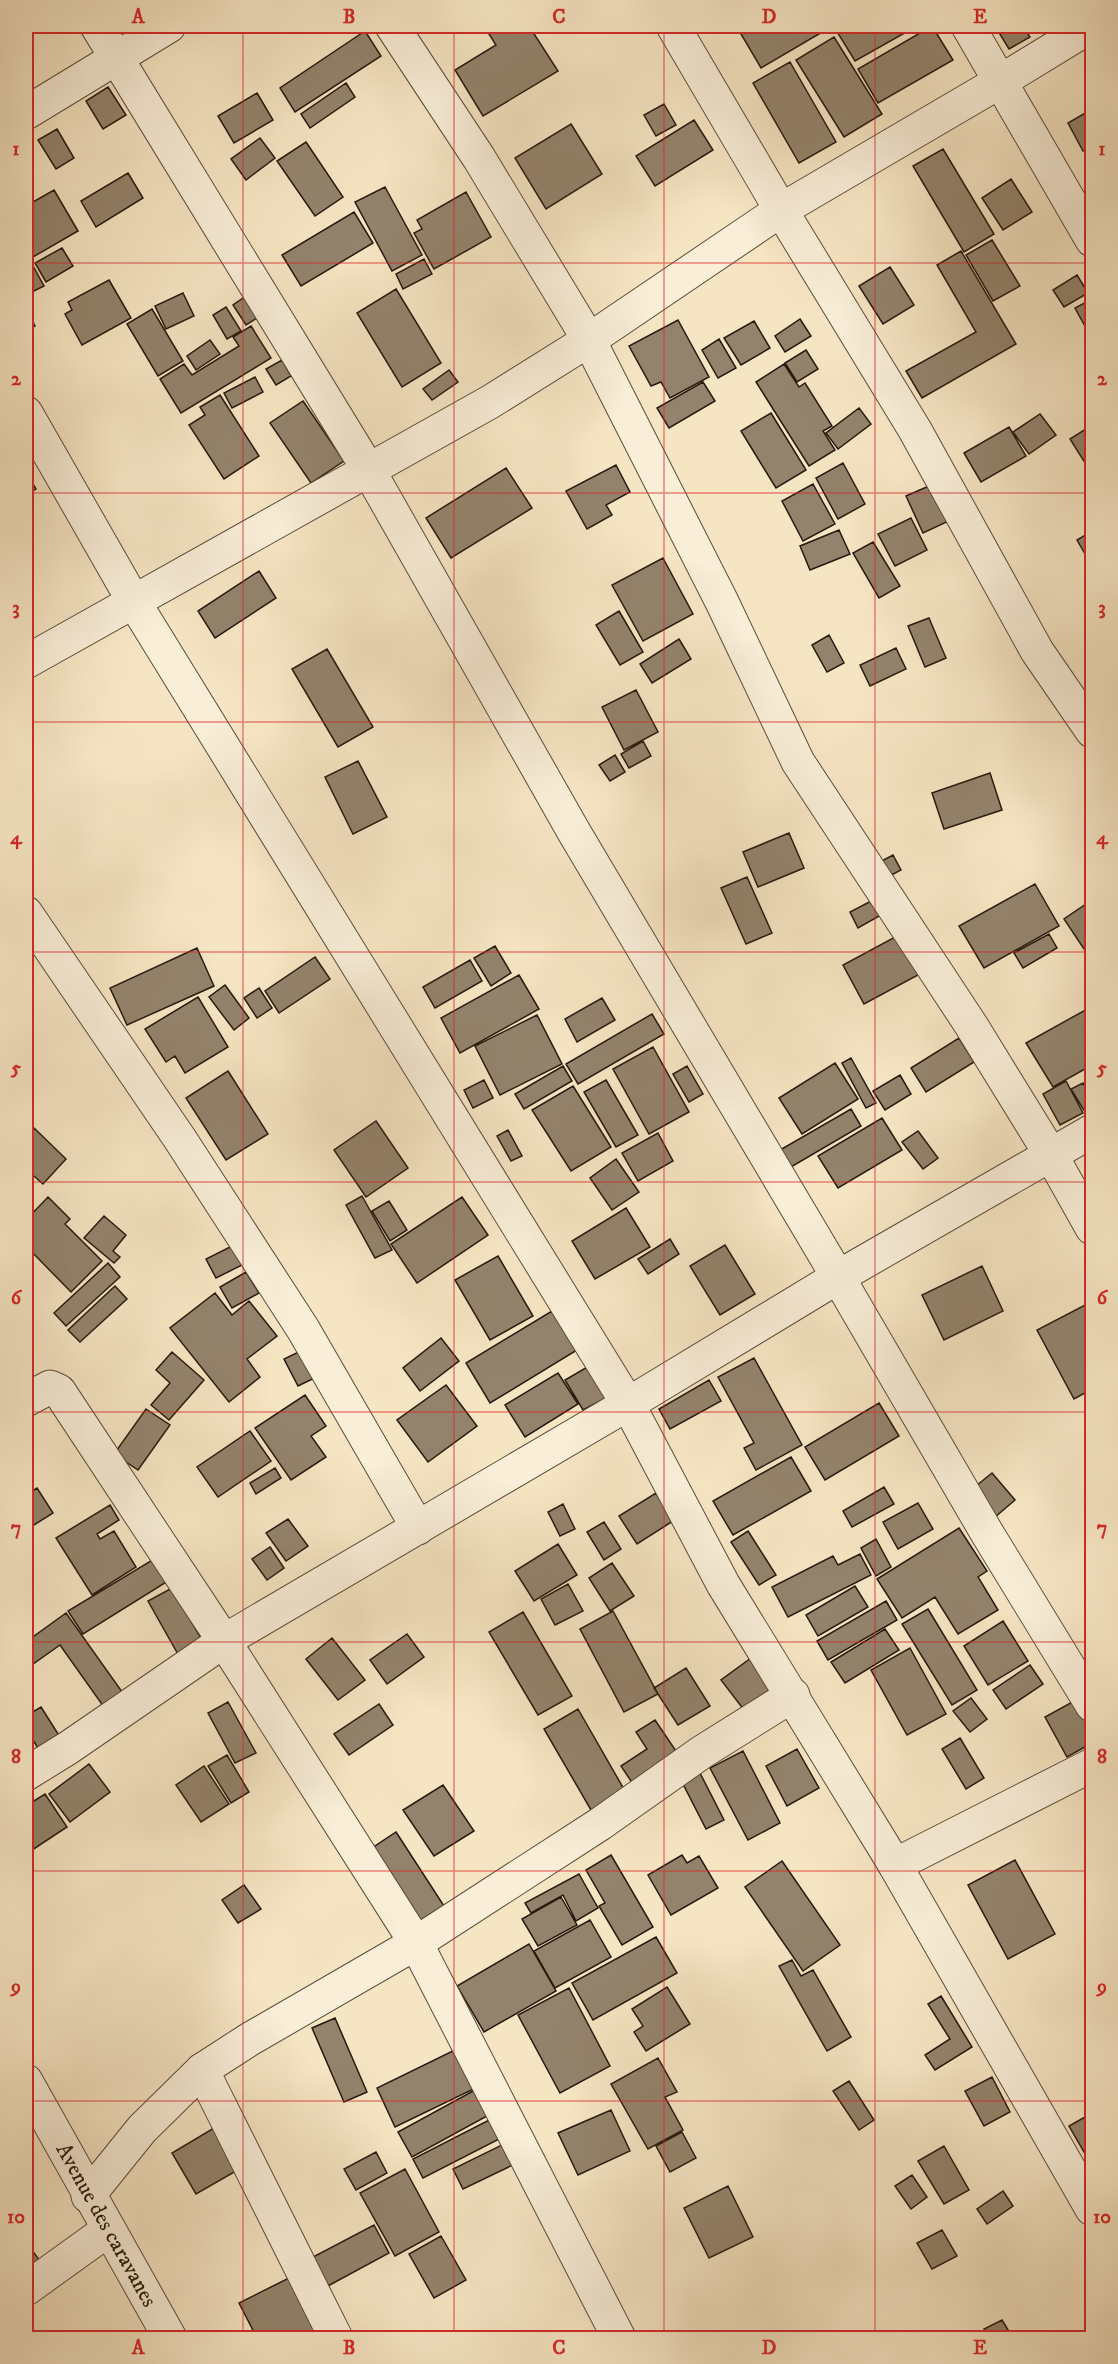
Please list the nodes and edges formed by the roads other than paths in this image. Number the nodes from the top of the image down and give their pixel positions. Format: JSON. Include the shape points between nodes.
{"nodes":[{"id":1,"x":97,"y":26,"type":"edge"},
{"id":2,"x":169,"y":26,"type":"edge"},
{"id":3,"x":392,"y":26,"type":"edge"},
{"id":4,"x":673,"y":26,"type":"edge"},
{"id":5,"x":968,"y":26,"type":"edge"},
{"id":6,"x":1090,"y":26,"type":"edge"},
{"id":7,"x":117,"y":57,"type":"junction"},
{"id":8,"x":1001,"y":81,"type":"junction"},
{"id":9,"x":26,"y":113,"type":"edge"},
{"id":10,"x":781,"y":210,"type":"junction"},
{"id":11,"x":1092,"y":240,"type":"edge"},
{"id":12,"x":589,"y":339,"type":"junction"},
{"id":13,"x":26,"y":413,"type":"edge"},
{"id":14,"x":368,"y":469,"type":"junction"},
{"id":15,"x":134,"y":602,"type":"junction"},
{"id":16,"x":26,"y":662,"type":"edge"},
{"id":17,"x":1092,"y":731,"type":"edge"},
{"id":18,"x":26,"y":913,"type":"edge"},
{"id":19,"x":1092,"y":1131,"type":"edge"},
{"id":20,"x":1051,"y":1155,"type":"junction"},
{"id":21,"x":1092,"y":1228,"type":"edge"},
{"id":22,"x":838,"y":1276,"type":"junction"},
{"id":23,"x":26,"y":1400,"type":"edge"},
{"id":24,"x":628,"y":1404,"type":"junction"},
{"id":25,"x":418,"y":1528,"type":"junction"},
{"id":26,"x":224,"y":1641,"type":"junction"},
{"id":27,"x":793,"y":1695,"type":"junction"},
{"id":28,"x":1092,"y":1705,"type":"edge"},
{"id":29,"x":1092,"y":1765,"type":"edge"},
{"id":30,"x":26,"y":1774,"type":"edge"},
{"id":31,"x":895,"y":1865,"type":"junction"},
{"id":32,"x":416,"y":1943,"type":"junction"},
{"id":33,"x":202,"y":2070,"type":"junction"},
{"id":34,"x":26,"y":2081,"type":"edge"},
{"id":35,"x":88,"y":2196,"type":"junction"},
{"id":36,"x":1092,"y":2209,"type":"edge"},
{"id":37,"x":108,"y":2230,"type":"junction"},
{"id":38,"x":26,"y":2289,"type":"edge"},
{"id":39,"x":170,"y":2338,"type":"edge"},
{"id":40,"x":336,"y":2338,"type":"edge"},
{"id":41,"x":619,"y":2338,"type":"edge"}],
"edges":[{"from":1,"to":7,"type":"street"},
{"from":2,"to":7,"type":"street"},
{"from":3,"to":12,"type":"street","via":[[479,158]]},
{"from":4,"to":10,"type":"street"},
{"from":5,"to":8,"type":"street"},
{"from":6,"to":8,"type":"street"},
{"from":7,"to":9,"type":"street"},
{"from":7,"to":14,"type":"street"},
{"from":8,"to":10,"type":"street"},
{"from":8,"to":11,"type":"street"},
{"from":10,"to":12,"type":"street"},
{"from":10,"to":17,"type":"street","via":[[915,430],[1037,651]]},
{"from":12,"to":14,"type":"street","via":[[490,402]]},
{"from":12,"to":20,"type":"street","via":[[798,762],[971,1025]]},
{"from":13,"to":15,"type":"street"},
{"from":14,"to":15,"type":"street"},
{"from":14,"to":22,"type":"street","via":[[574,832]]},
{"from":15,"to":16,"type":"street"},
{"from":15,"to":24,"type":"street"},
{"from":18,"to":25,"type":"street","via":[[303,1329]]},
{"from":19,"to":20,"type":"street"},
{"from":20,"to":21,"type":"street"},
{"from":20,"to":22,"type":"street"},
{"from":22,"to":24,"type":"street"},
{"from":22,"to":28,"type":"street"},
{"from":23,"to":26,"type":"street","via":[[50,1388],[59,1391]]},
{"from":24,"to":25,"type":"street"},
{"from":24,"to":27,"type":"street","via":[[723,1584]]},
{"from":25,"to":26,"type":"street"},
{"from":26,"to":30,"type":"street"},
{"from":26,"to":32,"type":"street"},
{"from":27,"to":31,"type":"street"},
{"from":27,"to":32,"type":"street"},
{"from":29,"to":31,"type":"street"},
{"from":31,"to":36,"type":"street"},
{"from":32,"to":33,"type":"street"},
{"from":32,"to":41,"type":"street"},
{"from":33,"to":35,"type":"street","via":[[142,2129]]},
{"from":33,"to":40,"type":"street"},
{"from":34,"to":35,"type":"street","name":"Avenue des caravanes"},
{"from":35,"to":37,"type":"street","name":"Avenue des caravanes"},
{"from":37,"to":38,"type":"street"},
{"from":37,"to":39,"type":"street","name":"Avenue des caravanes"}]}
